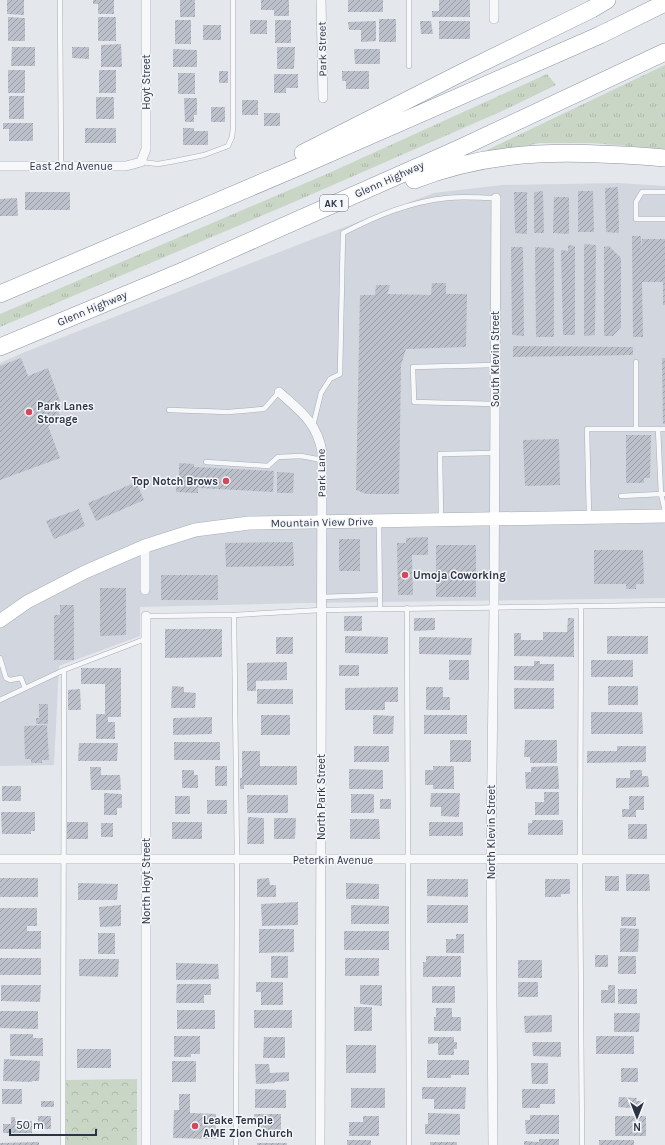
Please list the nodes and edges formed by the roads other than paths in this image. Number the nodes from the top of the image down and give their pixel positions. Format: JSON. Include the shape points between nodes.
{"nodes":[{"id":1,"x":60,"y":0,"type":"edge"},
{"id":2,"x":146,"y":0,"type":"edge"},
{"id":3,"x":233,"y":0,"type":"edge"},
{"id":4,"x":321,"y":0,"type":"edge"},
{"id":5,"x":409,"y":0,"type":"edge"},
{"id":6,"x":494,"y":0,"type":"edge"},
{"id":7,"x":607,"y":0,"type":"edge"},
{"id":8,"x":665,"y":3,"type":"edge"},
{"id":9,"x":494,"y":18,"type":"dead end"},
{"id":10,"x":665,"y":52,"type":"edge"},
{"id":11,"x":409,"y":66,"type":"dead end"},
{"id":12,"x":322,"y":98,"type":"dead end"},
{"id":13,"x":665,"y":158,"type":"edge"},
{"id":14,"x":141,"y":162,"type":"junction"},
{"id":15,"x":0,"y":166,"type":"edge"},
{"id":16,"x":61,"y":166,"type":"junction"},
{"id":17,"x":665,"y":192,"type":"edge"},
{"id":18,"x":496,"y":198,"type":"joint"},
{"id":19,"x":206,"y":206,"type":"junction"},
{"id":20,"x":665,"y":219,"type":"edge"},
{"id":21,"x":185,"y":270,"type":"junction"},
{"id":22,"x":0,"y":294,"type":"edge"},
{"id":23,"x":0,"y":347,"type":"edge"},
{"id":24,"x":636,"y":362,"type":"dead end"},
{"id":25,"x":495,"y":365,"type":"junction"},
{"id":26,"x":279,"y":392,"type":"joint"},
{"id":27,"x":495,"y":404,"type":"junction"},
{"id":28,"x":169,"y":410,"type":"dead end"},
{"id":29,"x":313,"y":426,"type":"junction"},
{"id":30,"x":636,"y":429,"type":"junction"},
{"id":31,"x":658,"y":429,"type":"junction"},
{"id":32,"x":665,"y":429,"type":"edge"},
{"id":33,"x":494,"y":453,"type":"junction"},
{"id":34,"x":322,"y":460,"type":"junction"},
{"id":35,"x":206,"y":462,"type":"dead end"},
{"id":36,"x":663,"y":494,"type":"edge"},
{"id":37,"x":620,"y":496,"type":"dead end"},
{"id":38,"x":665,"y":511,"type":"edge"},
{"id":39,"x":665,"y":516,"type":"edge"},
{"id":40,"x":589,"y":518,"type":"junction"},
{"id":41,"x":441,"y":520,"type":"junction"},
{"id":42,"x":494,"y":520,"type":"junction"},
{"id":43,"x":379,"y":521,"type":"junction"},
{"id":44,"x":321,"y":522,"type":"junction"},
{"id":45,"x":145,"y":546,"type":"junction"},
{"id":46,"x":146,"y":590,"type":"dead end"},
{"id":47,"x":380,"y":595,"type":"junction"},
{"id":48,"x":321,"y":597,"type":"junction"},
{"id":49,"x":665,"y":605,"type":"edge"},
{"id":50,"x":581,"y":606,"type":"junction"},
{"id":51,"x":407,"y":608,"type":"junction"},
{"id":52,"x":494,"y":608,"type":"junction"},
{"id":53,"x":380,"y":609,"type":"junction"},
{"id":54,"x":321,"y":610,"type":"junction"},
{"id":55,"x":234,"y":615,"type":"junction"},
{"id":56,"x":146,"y":616,"type":"joint"},
{"id":57,"x":0,"y":621,"type":"edge"},
{"id":58,"x":145,"y":639,"type":"junction"},
{"id":59,"x":0,"y":658,"type":"edge"},
{"id":60,"x":64,"y":670,"type":"junction"},
{"id":61,"x":25,"y":688,"type":"junction"},
{"id":62,"x":0,"y":700,"type":"edge"},
{"id":63,"x":0,"y":859,"type":"edge"},
{"id":64,"x":62,"y":859,"type":"junction"},
{"id":65,"x":665,"y":859,"type":"edge"},
{"id":66,"x":146,"y":860,"type":"junction"},
{"id":67,"x":237,"y":860,"type":"junction"},
{"id":68,"x":321,"y":860,"type":"junction"},
{"id":69,"x":408,"y":860,"type":"junction"},
{"id":70,"x":491,"y":860,"type":"junction"},
{"id":71,"x":580,"y":860,"type":"junction"},
{"id":72,"x":63,"y":1145,"type":"edge"},
{"id":73,"x":146,"y":1145,"type":"edge"},
{"id":74,"x":236,"y":1145,"type":"edge"},
{"id":75,"x":320,"y":1145,"type":"edge"},
{"id":76,"x":409,"y":1145,"type":"edge"},
{"id":77,"x":493,"y":1145,"type":"edge"},
{"id":78,"x":582,"y":1145,"type":"edge"}],
"edges":[{"from":1,"to":16,"type":"lane"},
{"from":2,"to":14,"type":"street","name":"Hoyt Street","via":[[146,149]]},
{"from":3,"to":14,"type":"lane","via":[[233,128],[228,146],[204,155],[175,161],[158,164]]},
{"from":4,"to":12,"type":"street","name":"Park Street"},
{"from":5,"to":11,"type":"lane"},
{"from":6,"to":9,"type":"street"},
{"from":7,"to":19,"type":"highway","via":[[304,153]]},
{"from":8,"to":19,"type":"highway","via":[[592,38]]},
{"from":10,"to":21,"type":"highway","name":"Glenn Highway","number":"AK 1","via":[[458,149]]},
{"from":13,"to":21,"type":"highway","via":[[565,153],[534,154],[473,162],[434,172]]},
{"from":14,"to":16,"type":"street","name":"East 2nd Avenue","via":[[126,166]]},
{"from":15,"to":16,"type":"street","name":"East 2nd Avenue"},
{"from":17,"to":20,"type":"lane","via":[[642,192],[636,202],[636,219]]},
{"from":18,"to":25,"type":"street","name":"South Klevin Street"},
{"from":18,"to":29,"type":"lane","via":[[448,198],[408,205],[343,233],[340,374],[330,379],[321,393]]},
{"from":19,"to":22,"type":"highway"},
{"from":21,"to":23,"type":"highway","name":"Glenn Highway","number":"AK 1"},
{"from":24,"to":30,"type":"lane"},
{"from":25,"to":27,"type":"street","name":"South Klevin Street"},
{"from":25,"to":27,"type":"lane","via":[[413,366],[414,402]]},
{"from":26,"to":28,"type":"lane","via":[[264,409],[228,412]]},
{"from":26,"to":29,"type":"street","name":"Park Lane","via":[[303,413]]},
{"from":27,"to":33,"type":"street","name":"South Klevin Street"},
{"from":29,"to":34,"type":"street","name":"Park Lane","via":[[320,439]]},
{"from":30,"to":31,"type":"lane"},
{"from":30,"to":40,"type":"lane","via":[[587,429]]},
{"from":31,"to":32,"type":"lane"},
{"from":31,"to":36,"type":"lane"},
{"from":33,"to":41,"type":"lane","via":[[440,454]]},
{"from":33,"to":42,"type":"street","name":"South Klevin Street"},
{"from":34,"to":35,"type":"lane","via":[[302,456],[278,457],[268,466]]},
{"from":34,"to":44,"type":"street","name":"Park Lane"},
{"from":36,"to":37,"type":"lane"},
{"from":36,"to":38,"type":"lane"},
{"from":39,"to":40,"type":"street","name":"Mountain View Drive"},
{"from":40,"to":42,"type":"street","name":"Mountain View Drive"},
{"from":41,"to":42,"type":"street","name":"Mountain View Drive"},
{"from":41,"to":43,"type":"street","name":"Mountain View Drive"},
{"from":42,"to":52,"type":"street","name":"North Klevin Street"},
{"from":43,"to":44,"type":"street","name":"Mountain View Drive"},
{"from":43,"to":47,"type":"lane"},
{"from":44,"to":45,"type":"street","name":"Mountain View Drive","via":[[249,523],[195,530]]},
{"from":44,"to":48,"type":"street","name":"North Park Street"},
{"from":45,"to":46,"type":"street"},
{"from":45,"to":57,"type":"street","name":"Mountain View Drive","via":[[85,572],[27,602]]},
{"from":47,"to":48,"type":"lane"},
{"from":47,"to":53,"type":"lane"},
{"from":48,"to":54,"type":"street","name":"North Park Street"},
{"from":49,"to":50,"type":"lane"},
{"from":50,"to":52,"type":"lane"},
{"from":50,"to":71,"type":"lane"},
{"from":51,"to":52,"type":"lane"},
{"from":51,"to":53,"type":"lane"},
{"from":51,"to":69,"type":"lane"},
{"from":52,"to":70,"type":"street","name":"North Klevin Street"},
{"from":53,"to":54,"type":"lane"},
{"from":54,"to":55,"type":"lane"},
{"from":54,"to":68,"type":"street","name":"North Park Street"},
{"from":55,"to":56,"type":"lane"},
{"from":55,"to":67,"type":"lane"},
{"from":56,"to":58,"type":"street","name":"North Hoyt Street"},
{"from":58,"to":60,"type":"lane"},
{"from":58,"to":66,"type":"street","name":"North Hoyt Street"},
{"from":59,"to":61,"type":"lane","via":[[6,678],[21,678]]},
{"from":60,"to":61,"type":"lane"},
{"from":60,"to":64,"type":"lane"},
{"from":61,"to":62,"type":"lane"},
{"from":63,"to":64,"type":"street","name":"Peterkin Avenue"},
{"from":64,"to":66,"type":"street","name":"Peterkin Avenue"},
{"from":64,"to":72,"type":"lane"},
{"from":65,"to":71,"type":"street","name":"Peterkin Avenue"},
{"from":66,"to":67,"type":"street","name":"Peterkin Avenue"},
{"from":66,"to":73,"type":"street","name":"North Hoyt Street"},
{"from":67,"to":68,"type":"street","name":"Peterkin Avenue"},
{"from":67,"to":74,"type":"lane"},
{"from":68,"to":69,"type":"street","name":"Peterkin Avenue"},
{"from":68,"to":75,"type":"street","name":"North Park Street"},
{"from":69,"to":70,"type":"street","name":"Peterkin Avenue"},
{"from":69,"to":76,"type":"lane"},
{"from":70,"to":71,"type":"street","name":"Peterkin Avenue"},
{"from":70,"to":77,"type":"street","name":"North Klevin Street"},
{"from":71,"to":78,"type":"lane"}]}
